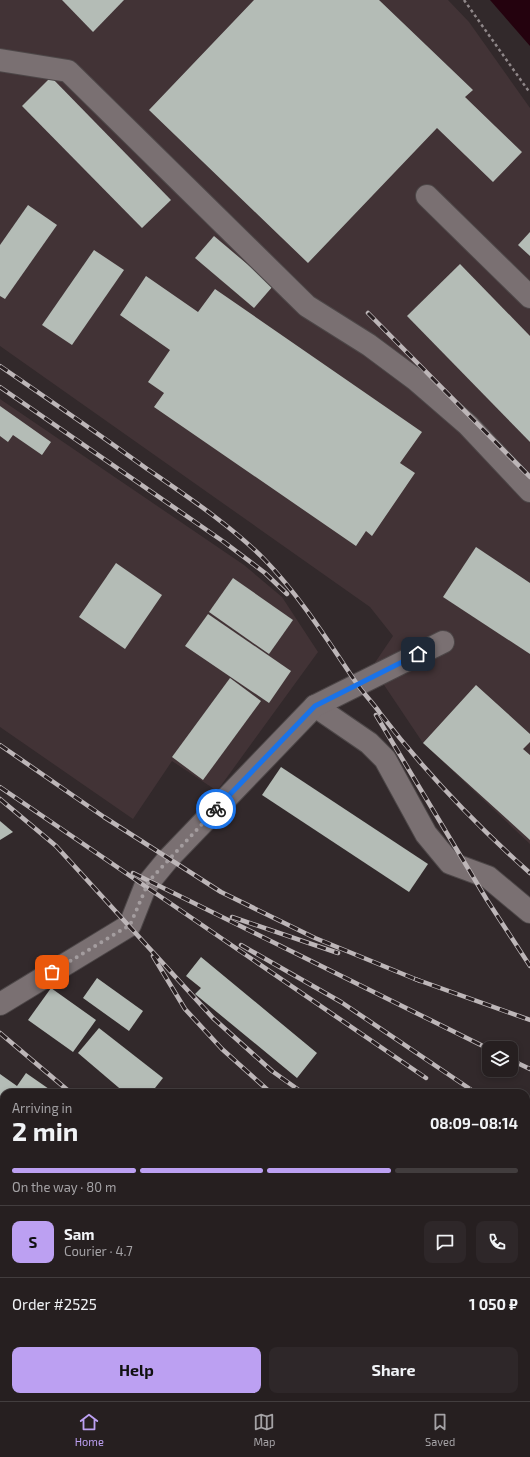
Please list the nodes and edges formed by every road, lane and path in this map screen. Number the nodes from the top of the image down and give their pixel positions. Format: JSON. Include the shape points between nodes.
{"nodes":[{"id":1,"x":464,"y":0,"type":"edge"},
{"id":2,"x":0,"y":60,"type":"edge"},
{"id":3,"x":530,"y":93,"type":"edge"},
{"id":4,"x":427,"y":196,"type":"dead end"},
{"id":5,"x":530,"y":297,"type":"edge"},
{"id":6,"x":530,"y":492,"type":"edge"},
{"id":7,"x":444,"y":642,"type":"dead end"},
{"id":8,"x":315,"y":706,"type":"junction"},
{"id":9,"x":530,"y":912,"type":"edge"},
{"id":10,"x":0,"y":1004,"type":"edge"}],
"edges":[{"from":1,"to":3,"type":"path"},
{"from":2,"to":6,"type":"street","via":[[68,71],[307,306],[369,345],[432,393],[468,425]]},
{"from":4,"to":5,"type":"street"},
{"from":7,"to":8,"type":"street"},
{"from":8,"to":9,"type":"street","via":[[369,743],[385,759],[426,834],[450,863],[488,877]]},
{"from":8,"to":10,"type":"street","via":[[168,859],[145,887],[130,925]]}]}
